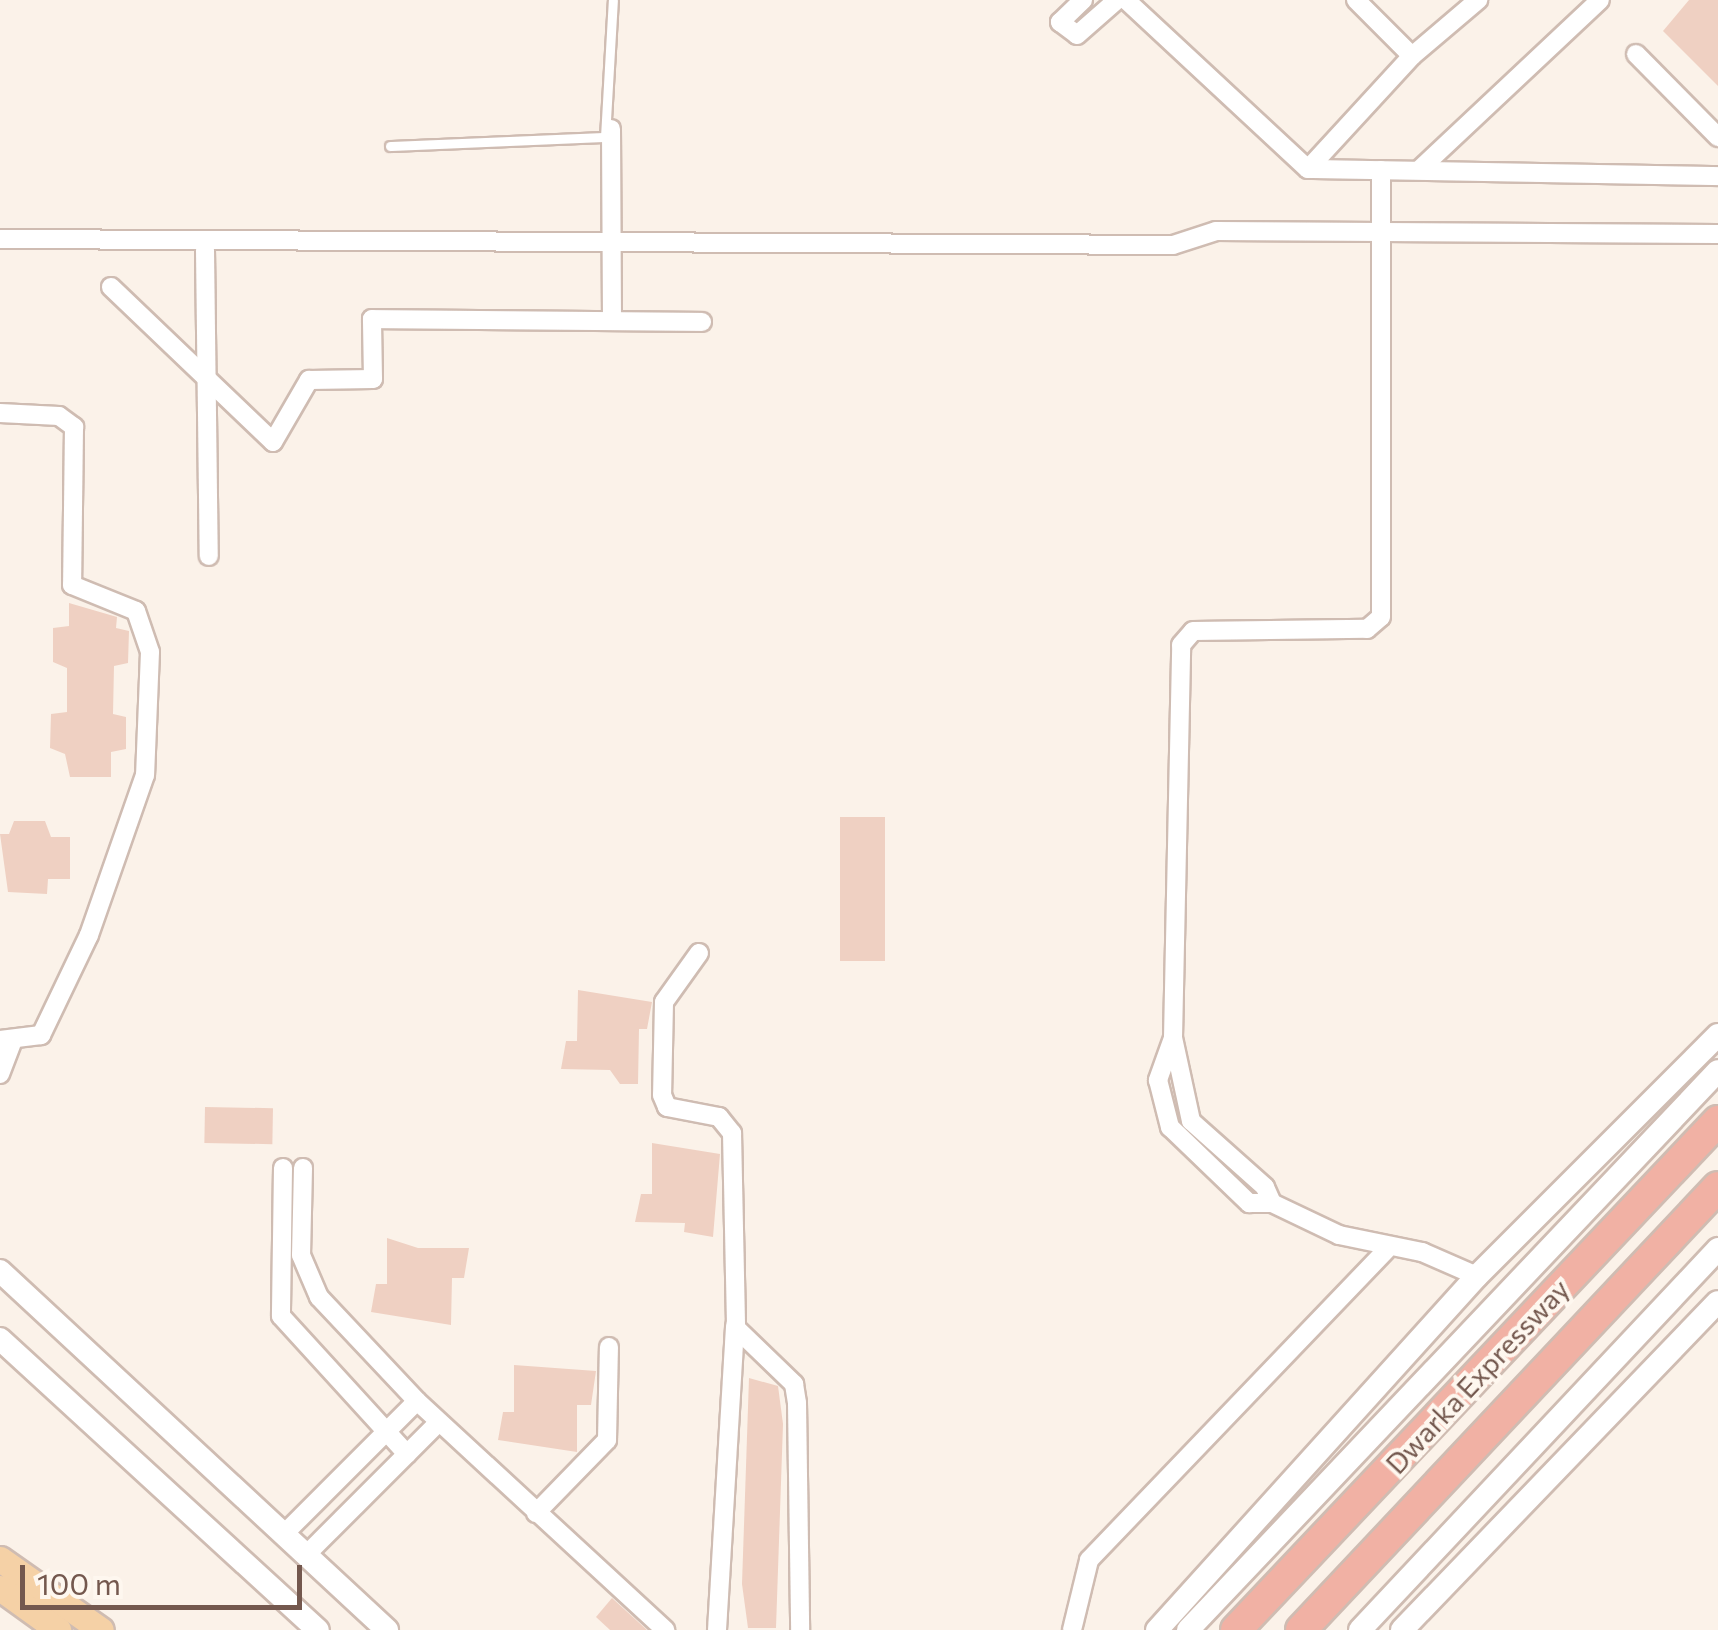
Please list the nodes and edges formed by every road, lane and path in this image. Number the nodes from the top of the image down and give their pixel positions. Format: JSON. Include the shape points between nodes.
{"nodes":[{"id":1,"x":613,"y":0,"type":"edge"},
{"id":2,"x":1083,"y":0,"type":"edge"},
{"id":3,"x":1117,"y":0,"type":"edge"},
{"id":4,"x":1126,"y":0,"type":"edge"},
{"id":5,"x":1356,"y":0,"type":"edge"},
{"id":6,"x":1478,"y":0,"type":"edge"},
{"id":7,"x":1598,"y":1,"type":"edge"},
{"id":8,"x":1636,"y":54,"type":"dead end"},
{"id":9,"x":1412,"y":56,"type":"junction"},
{"id":10,"x":610,"y":130,"type":"junction"},
{"id":11,"x":1718,"y":137,"type":"edge"},
{"id":12,"x":390,"y":146,"type":"dead end"},
{"id":13,"x":1308,"y":169,"type":"junction"},
{"id":14,"x":1381,"y":170,"type":"junction"},
{"id":15,"x":1418,"y":170,"type":"junction"},
{"id":16,"x":1718,"y":176,"type":"edge"},
{"id":17,"x":1382,"y":232,"type":"junction"},
{"id":18,"x":1718,"y":234,"type":"edge"},
{"id":19,"x":0,"y":239,"type":"edge"},
{"id":20,"x":612,"y":242,"type":"junction"},
{"id":21,"x":205,"y":250,"type":"dead end"},
{"id":22,"x":112,"y":287,"type":"dead end"},
{"id":23,"x":612,"y":321,"type":"junction"},
{"id":24,"x":702,"y":322,"type":"dead end"},
{"id":25,"x":207,"y":378,"type":"junction"},
{"id":26,"x":0,"y":413,"type":"edge"},
{"id":27,"x":209,"y":556,"type":"dead end"},
{"id":28,"x":698,"y":953,"type":"dead end"},
{"id":29,"x":1718,"y":1035,"type":"edge"},
{"id":30,"x":6,"y":1040,"type":"edge"},
{"id":31,"x":1718,"y":1072,"type":"edge"},
{"id":32,"x":0,"y":1073,"type":"edge"},
{"id":33,"x":1718,"y":1121,"type":"edge"},
{"id":34,"x":283,"y":1168,"type":"dead end"},
{"id":35,"x":303,"y":1168,"type":"dead end"},
{"id":36,"x":1718,"y":1187,"type":"edge"},
{"id":37,"x":1718,"y":1249,"type":"edge"},
{"id":38,"x":1386,"y":1250,"type":"junction"},
{"id":39,"x":0,"y":1271,"type":"edge"},
{"id":40,"x":1477,"y":1276,"type":"junction"},
{"id":41,"x":1718,"y":1302,"type":"edge"},
{"id":42,"x":735,"y":1321,"type":"junction"},
{"id":43,"x":0,"y":1339,"type":"edge"},
{"id":44,"x":608,"y":1347,"type":"dead end"},
{"id":45,"x":417,"y":1401,"type":"junction"},
{"id":46,"x":439,"y":1422,"type":"junction"},
{"id":47,"x":387,"y":1431,"type":"junction"},
{"id":48,"x":407,"y":1454,"type":"junction"},
{"id":49,"x":536,"y":1513,"type":"junction"},
{"id":50,"x":286,"y":1532,"type":"junction"},
{"id":51,"x":308,"y":1553,"type":"junction"},
{"id":52,"x":0,"y":1559,"type":"edge"},
{"id":53,"x":2,"y":1592,"type":"edge"},
{"id":54,"x":58,"y":1630,"type":"edge"},
{"id":55,"x":101,"y":1630,"type":"edge"},
{"id":56,"x":318,"y":1630,"type":"edge"},
{"id":57,"x":387,"y":1630,"type":"edge"},
{"id":58,"x":664,"y":1630,"type":"edge"},
{"id":59,"x":717,"y":1630,"type":"edge"},
{"id":60,"x":800,"y":1630,"type":"edge"},
{"id":61,"x":1072,"y":1630,"type":"edge"},
{"id":62,"x":1157,"y":1630,"type":"edge"},
{"id":63,"x":1188,"y":1630,"type":"edge"},
{"id":64,"x":1236,"y":1630,"type":"edge"},
{"id":65,"x":1301,"y":1630,"type":"edge"},
{"id":66,"x":1360,"y":1630,"type":"edge"},
{"id":67,"x":1402,"y":1630,"type":"edge"}],
"edges":[{"from":1,"to":10,"type":"lane"},
{"from":2,"to":3,"type":"street","via":[[1060,22],[1078,36]]},
{"from":4,"to":13,"type":"street"},
{"from":5,"to":9,"type":"street"},
{"from":6,"to":9,"type":"street"},
{"from":7,"to":15,"type":"street"},
{"from":8,"to":11,"type":"street"},
{"from":9,"to":13,"type":"street"},
{"from":10,"to":12,"type":"lane","via":[[597,141]]},
{"from":10,"to":20,"type":"street"},
{"from":13,"to":14,"type":"street"},
{"from":14,"to":15,"type":"street"},
{"from":14,"to":17,"type":"street"},
{"from":15,"to":16,"type":"street"},
{"from":17,"to":18,"type":"street"},
{"from":17,"to":20,"type":"street","via":[[1216,231],[1174,246]]},
{"from":17,"to":38,"type":"street","via":[[1380,617],[1367,629],[1185,636],[1174,1038],[1191,1121],[1265,1187],[1272,1204]]},
{"from":19,"to":20,"type":"street"},
{"from":20,"to":23,"type":"street"},
{"from":21,"to":25,"type":"street"},
{"from":22,"to":25,"type":"street"},
{"from":23,"to":24,"type":"street"},
{"from":23,"to":25,"type":"street","via":[[372,319],[373,379],[309,380],[273,442]]},
{"from":25,"to":27,"type":"street"},
{"from":26,"to":30,"type":"street","via":[[59,416],[74,427],[72,585],[136,611],[150,652],[145,775],[89,935],[41,1035]]},
{"from":28,"to":42,"type":"street","via":[[664,1002],[662,1095],[667,1106],[710,1114],[732,1133]]},
{"from":29,"to":40,"type":"street"},
{"from":30,"to":32,"type":"street"},
{"from":31,"to":63,"type":"street"},
{"from":33,"to":64,"type":"highway","name":"Dwarka Expressway"},
{"from":34,"to":47,"type":"street","via":[[281,1316]]},
{"from":35,"to":45,"type":"street","via":[[305,1278]]},
{"from":36,"to":65,"type":"highway","name":"Dwarka Expressway"},
{"from":37,"to":66,"type":"street"},
{"from":38,"to":40,"type":"street","via":[[1422,1252]]},
{"from":38,"to":61,"type":"street","via":[[1089,1560]]},
{"from":39,"to":50,"type":"street"},
{"from":40,"to":62,"type":"street"},
{"from":41,"to":67,"type":"street"},
{"from":42,"to":59,"type":"street"},
{"from":42,"to":60,"type":"street","via":[[744,1343],[794,1384],[798,1403]]},
{"from":43,"to":56,"type":"street"},
{"from":44,"to":49,"type":"street","via":[[608,1440]]},
{"from":45,"to":46,"type":"street"},
{"from":45,"to":47,"type":"street"},
{"from":46,"to":48,"type":"street"},
{"from":46,"to":49,"type":"street"},
{"from":47,"to":48,"type":"street"},
{"from":47,"to":50,"type":"street"},
{"from":48,"to":51,"type":"street"},
{"from":49,"to":58,"type":"street"},
{"from":50,"to":51,"type":"street"},
{"from":51,"to":57,"type":"street"},
{"from":52,"to":55,"type":"main road"},
{"from":53,"to":54,"type":"main road"}]}
